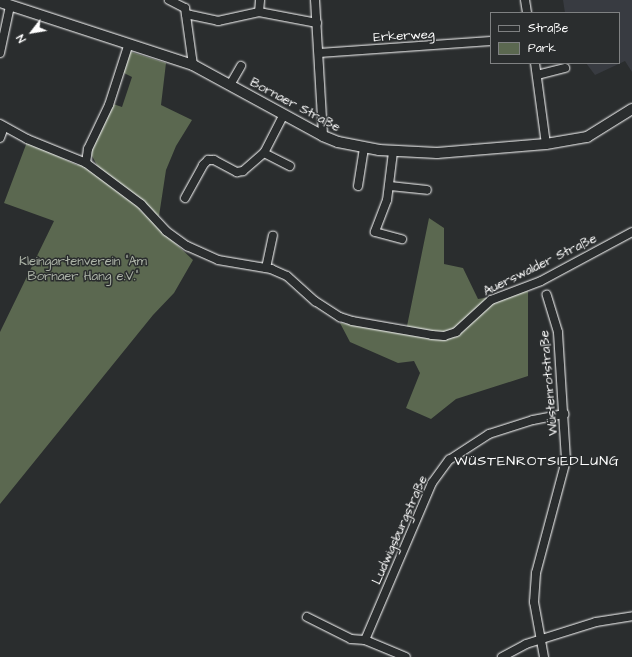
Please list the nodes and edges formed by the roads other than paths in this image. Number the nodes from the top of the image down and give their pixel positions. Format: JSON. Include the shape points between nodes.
{"nodes":[{"id":1,"x":169,"y":0,"type":"edge"},
{"id":2,"x":260,"y":0,"type":"edge"},
{"id":3,"x":315,"y":0,"type":"edge"},
{"id":4,"x":525,"y":0,"type":"edge"},
{"id":5,"x":5,"y":4,"type":"edge"},
{"id":6,"x":259,"y":12,"type":"junction"},
{"id":7,"x":527,"y":12,"type":"edge"},
{"id":8,"x":186,"y":14,"type":"junction"},
{"id":9,"x":317,"y":23,"type":"junction"},
{"id":10,"x":490,"y":41,"type":"edge"},
{"id":11,"x":128,"y":46,"type":"junction"},
{"id":12,"x":0,"y":53,"type":"edge"},
{"id":13,"x":319,"y":53,"type":"junction"},
{"id":14,"x":535,"y":64,"type":"edge"},
{"id":15,"x":193,"y":65,"type":"junction"},
{"id":16,"x":241,"y":66,"type":"dead end"},
{"id":17,"x":565,"y":68,"type":"dead end"},
{"id":18,"x":537,"y":76,"type":"junction"},
{"id":19,"x":230,"y":85,"type":"junction"},
{"id":20,"x":632,"y":109,"type":"edge"},
{"id":21,"x":283,"y":116,"type":"junction"},
{"id":22,"x":2,"y":125,"type":"edge"},
{"id":23,"x":323,"y":136,"type":"junction"},
{"id":24,"x":0,"y":138,"type":"edge"},
{"id":25,"x":546,"y":144,"type":"junction"},
{"id":26,"x":364,"y":147,"type":"junction"},
{"id":27,"x":393,"y":152,"type":"junction"},
{"id":28,"x":264,"y":153,"type":"junction"},
{"id":29,"x":86,"y":163,"type":"junction"},
{"id":30,"x":290,"y":166,"type":"dead end"},
{"id":31,"x":358,"y":186,"type":"dead end"},
{"id":32,"x":390,"y":186,"type":"junction"},
{"id":33,"x":427,"y":190,"type":"dead end"},
{"id":34,"x":185,"y":198,"type":"dead end"},
{"id":35,"x":632,"y":232,"type":"edge"},
{"id":36,"x":273,"y":236,"type":"dead end"},
{"id":37,"x":402,"y":239,"type":"dead end"},
{"id":38,"x":266,"y":268,"type":"junction"},
{"id":39,"x":547,"y":296,"type":"dead end"},
{"id":40,"x":564,"y":414,"type":"junction"},
{"id":41,"x":632,"y":616,"type":"edge"},
{"id":42,"x":307,"y":617,"type":"dead end"},
{"id":43,"x":541,"y":639,"type":"junction"},
{"id":44,"x":365,"y":640,"type":"junction"},
{"id":45,"x":406,"y":657,"type":"edge"},
{"id":46,"x":502,"y":657,"type":"edge"},
{"id":47,"x":544,"y":657,"type":"edge"}],
"edges":[{"from":1,"to":8,"type":"street","via":[[185,8]]},
{"from":2,"to":6,"type":"street"},
{"from":3,"to":9,"type":"street"},
{"from":4,"to":7,"type":"street"},
{"from":5,"to":11,"type":"main road","name":"Bornaer Straße"},
{"from":5,"to":12,"type":"street"},
{"from":6,"to":8,"type":"street","via":[[218,21]]},
{"from":6,"to":9,"type":"street"},
{"from":8,"to":15,"type":"street"},
{"from":9,"to":13,"type":"street"},
{"from":10,"to":13,"type":"street","name":"Erkerweg"},
{"from":11,"to":15,"type":"main road","name":"Bornaer Straße"},
{"from":11,"to":29,"type":"street","via":[[109,105],[88,149]]},
{"from":13,"to":23,"type":"street"},
{"from":14,"to":18,"type":"street"},
{"from":15,"to":19,"type":"main road","name":"Bornaer Straße"},
{"from":16,"to":19,"type":"street"},
{"from":17,"to":18,"type":"street"},
{"from":18,"to":25,"type":"street"},
{"from":19,"to":21,"type":"main road","name":"Bornaer Straße"},
{"from":20,"to":25,"type":"main road","name":"Bornaer Straße","via":[[587,137]]},
{"from":21,"to":23,"type":"main road","name":"Bornaer Straße"},
{"from":21,"to":28,"type":"street"},
{"from":22,"to":24,"type":"street","name":"Auerswalder Straße"},
{"from":22,"to":29,"type":"street","name":"Auerswalder Straße"},
{"from":23,"to":26,"type":"main road","name":"Bornaer Straße"},
{"from":25,"to":27,"type":"main road","name":"Bornaer Straße","via":[[437,153]]},
{"from":26,"to":27,"type":"main road","name":"Bornaer Straße"},
{"from":26,"to":31,"type":"street"},
{"from":27,"to":32,"type":"street"},
{"from":28,"to":30,"type":"street"},
{"from":28,"to":34,"type":"street","via":[[243,171],[237,172],[214,160],[208,160]]},
{"from":29,"to":38,"type":"street","name":"Auerswalder Straße","via":[[141,204],[166,231],[187,246],[218,260]]},
{"from":32,"to":33,"type":"street"},
{"from":32,"to":37,"type":"street","via":[[375,232]]},
{"from":35,"to":38,"type":"street","name":"Auerswalder Straße","via":[[541,281],[491,300],[456,332],[444,336],[340,318],[315,301],[287,276]]},
{"from":36,"to":38,"type":"street"},
{"from":39,"to":40,"type":"street","name":"Wüstenrotstraße","via":[[558,332]]},
{"from":40,"to":43,"type":"street","name":"Wüstenrotstraße","via":[[566,460],[536,573],[534,602]]},
{"from":40,"to":44,"type":"street","name":"Ludwigsburgstraße","via":[[506,428],[473,442],[448,460],[432,483]]},
{"from":41,"to":43,"type":"street","via":[[596,622]]},
{"from":42,"to":44,"type":"street","via":[[351,639]]},
{"from":43,"to":46,"type":"street"},
{"from":43,"to":47,"type":"street","name":"Wüstenrotstraße"},
{"from":44,"to":45,"type":"street"}]}
